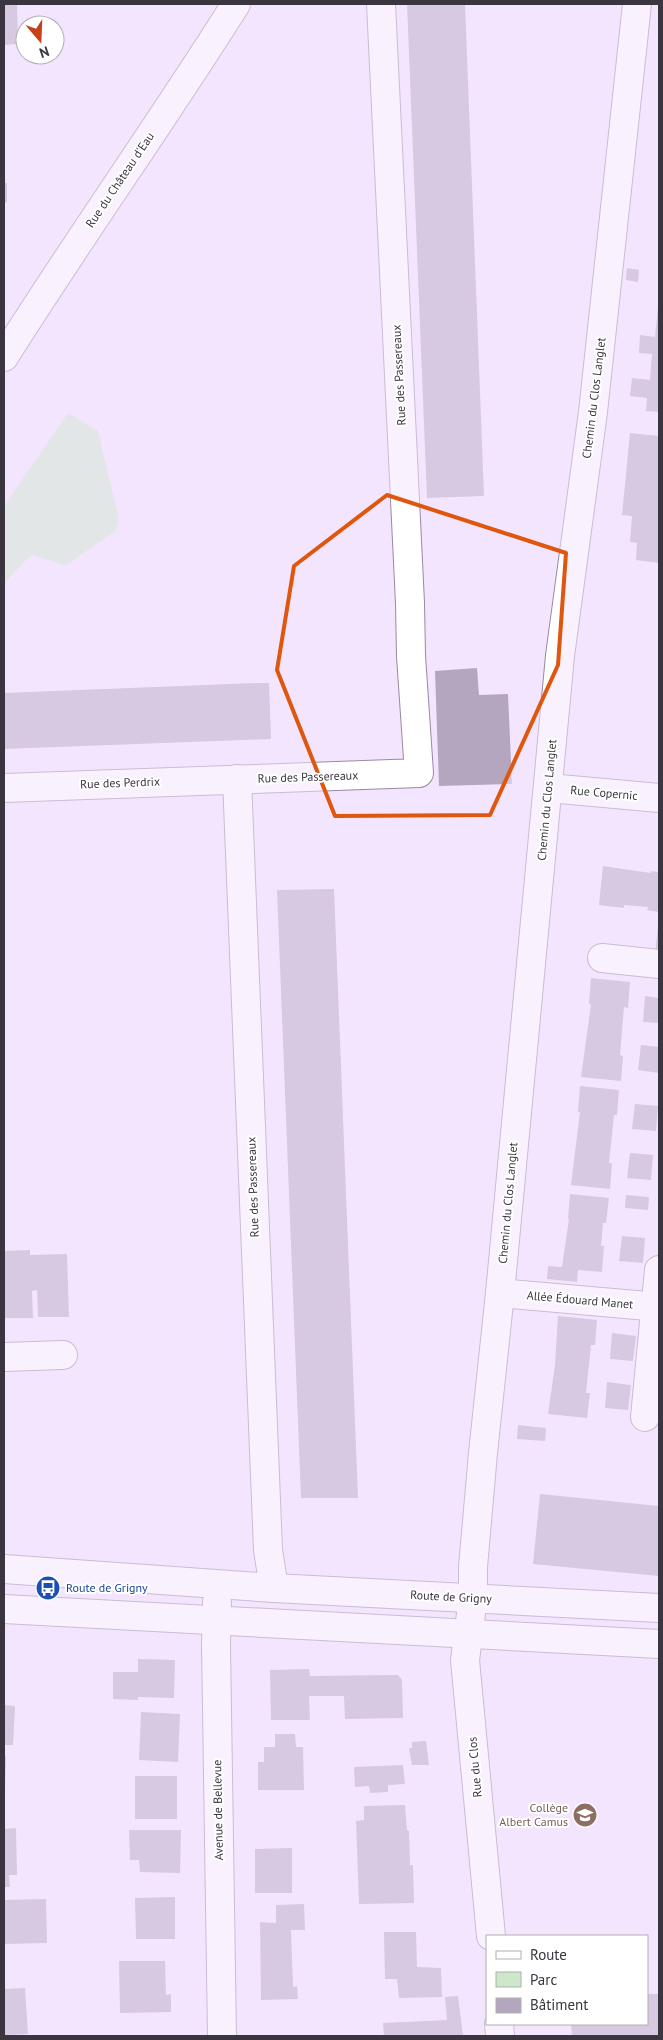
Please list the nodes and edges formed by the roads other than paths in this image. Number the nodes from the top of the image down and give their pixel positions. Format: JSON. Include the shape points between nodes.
{"nodes":[{"id":1,"x":236,"y":4,"type":"edge"},
{"id":2,"x":382,"y":4,"type":"edge"},
{"id":3,"x":637,"y":4,"type":"edge"},
{"id":4,"x":4,"y":357,"type":"edge"},
{"id":5,"x":237,"y":779,"type":"junction"},
{"id":6,"x":4,"y":788,"type":"edge"},
{"id":7,"x":549,"y":788,"type":"junction"},
{"id":8,"x":659,"y":798,"type":"edge"},
{"id":9,"x":602,"y":958,"type":"dead end"},
{"id":10,"x":659,"y":964,"type":"edge"},
{"id":11,"x":659,"y":1270,"type":"edge"},
{"id":12,"x":500,"y":1293,"type":"junction"},
{"id":13,"x":657,"y":1306,"type":"edge"},
{"id":14,"x":63,"y":1356,"type":"dead end"},
{"id":15,"x":4,"y":1357,"type":"edge"},
{"id":16,"x":645,"y":1417,"type":"dead end"},
{"id":17,"x":4,"y":1569,"type":"edge"},
{"id":18,"x":217,"y":1583,"type":"junction"},
{"id":19,"x":274,"y":1588,"type":"junction"},
{"id":20,"x":473,"y":1598,"type":"junction"},
{"id":21,"x":4,"y":1608,"type":"edge"},
{"id":22,"x":659,"y":1608,"type":"edge"},
{"id":23,"x":216,"y":1620,"type":"junction"},
{"id":24,"x":467,"y":1634,"type":"junction"},
{"id":25,"x":659,"y":1644,"type":"edge"},
{"id":26,"x":491,"y":1935,"type":"edge"},
{"id":27,"x":222,"y":2036,"type":"edge"}],
"edges":[{"from":1,"to":4,"type":"street","name":"Rue du Château d'Eau"},
{"from":2,"to":5,"type":"street","name":"Rue des Passereaux","via":[[418,773]]},
{"from":3,"to":7,"type":"street","name":"Chemin du Clos Langlet","via":[[593,412],[560,656]]},
{"from":5,"to":6,"type":"street","name":"Rue des Perdrix"},
{"from":5,"to":19,"type":"street","name":"Rue des Passereaux","via":[[268,1550]]},
{"from":7,"to":8,"type":"street","name":"Rue Copernic"},
{"from":7,"to":12,"type":"street","name":"Chemin du Clos Langlet"},
{"from":9,"to":10,"type":"street"},
{"from":11,"to":13,"type":"street"},
{"from":12,"to":13,"type":"street","name":"Allée Édouard Manet"},
{"from":12,"to":20,"type":"street","name":"Chemin du Clos Langlet","via":[[482,1462]]},
{"from":13,"to":16,"type":"street"},
{"from":14,"to":15,"type":"street"},
{"from":17,"to":18,"type":"street","name":"Route de Grigny"},
{"from":18,"to":19,"type":"street","name":"Route de Grigny"},
{"from":18,"to":23,"type":"street","name":"Avenue de Bellevue"},
{"from":19,"to":20,"type":"street","name":"Route de Grigny"},
{"from":20,"to":22,"type":"street","name":"Route de Grigny"},
{"from":20,"to":24,"type":"street","name":"Rue du Clos"},
{"from":21,"to":23,"type":"street"},
{"from":23,"to":24,"type":"street"},
{"from":23,"to":27,"type":"street","name":"Avenue de Bellevue"},
{"from":24,"to":25,"type":"street"},
{"from":24,"to":26,"type":"street","name":"Rue du Clos","via":[[465,1660]]}]}
